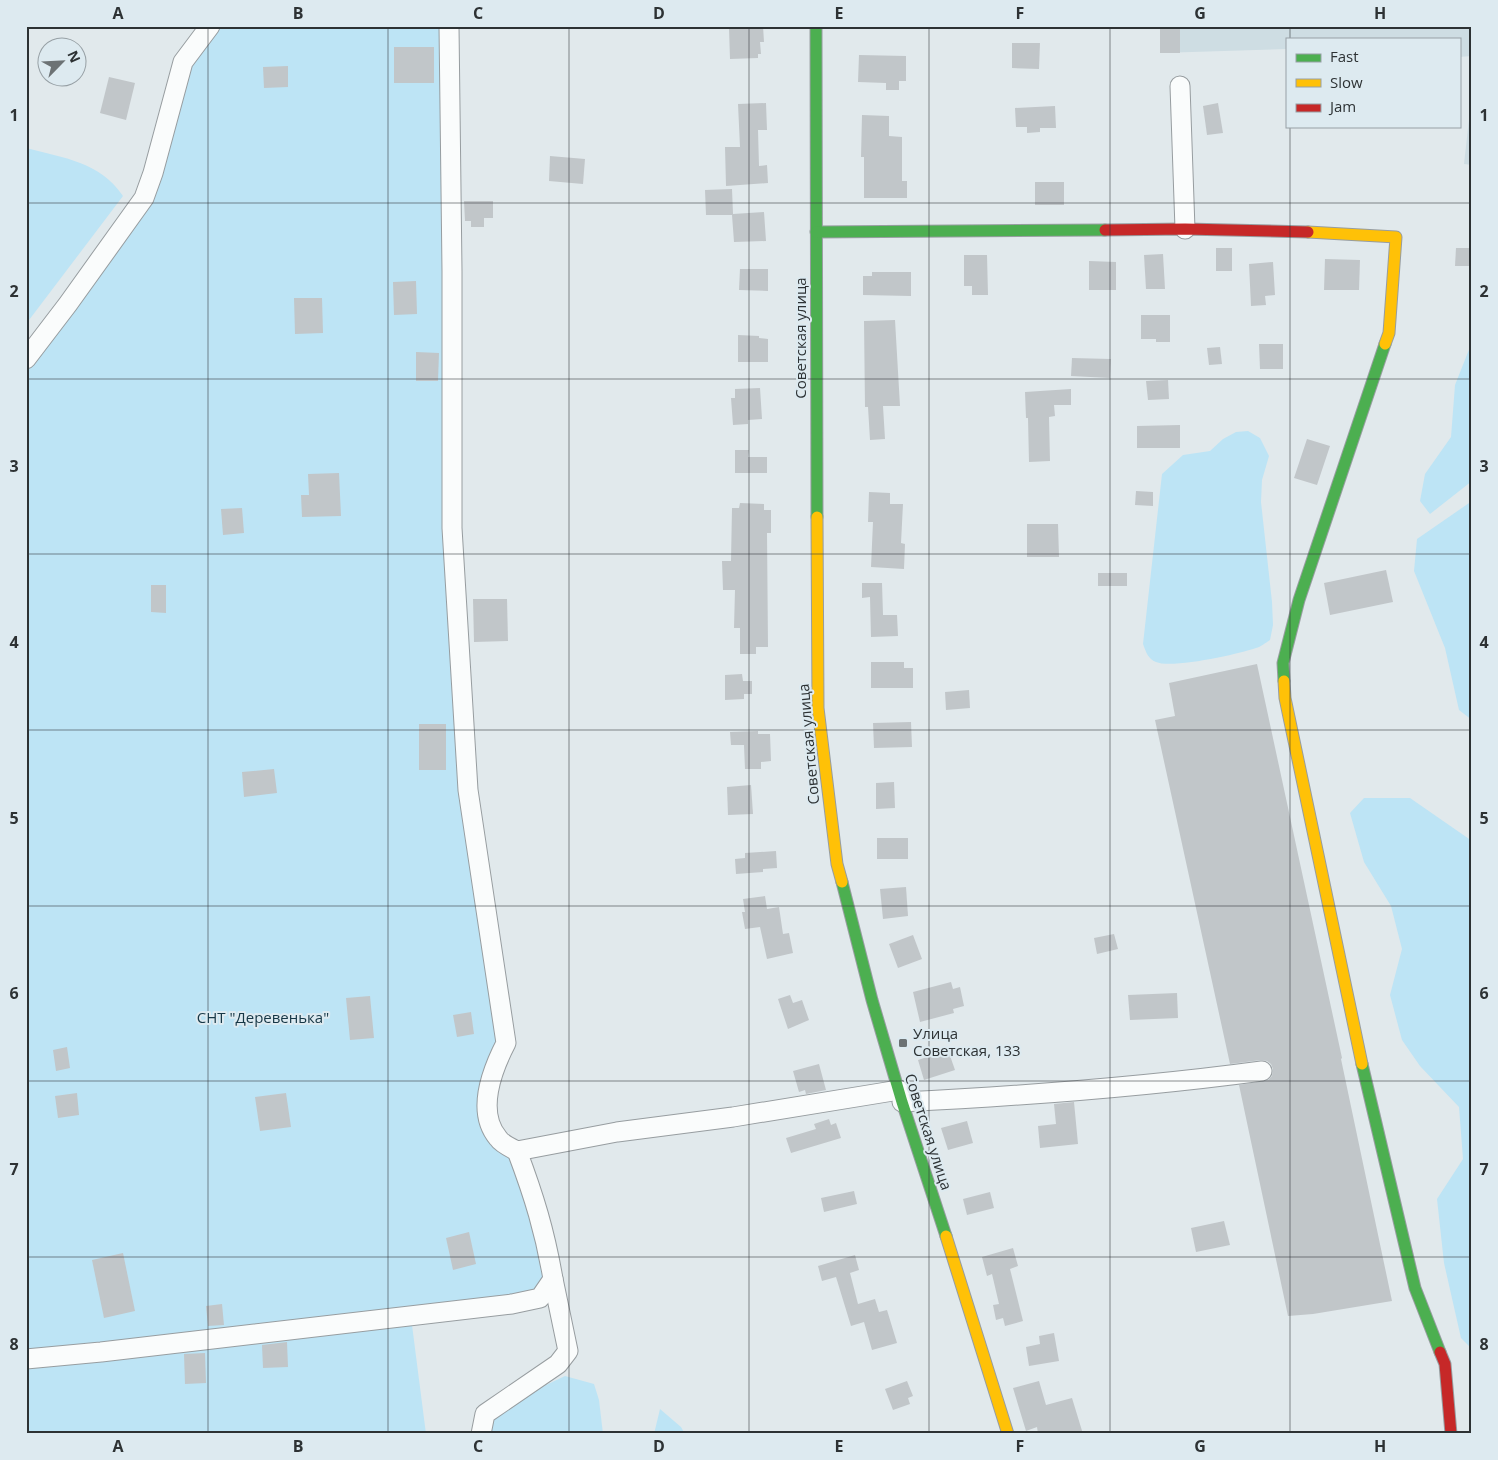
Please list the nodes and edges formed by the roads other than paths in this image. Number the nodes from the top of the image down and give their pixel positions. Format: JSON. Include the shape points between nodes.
{"nodes":[{"id":1,"x":210,"y":26,"type":"edge"},
{"id":2,"x":450,"y":26,"type":"edge"},
{"id":3,"x":816,"y":26,"type":"edge"},
{"id":4,"x":1180,"y":86,"type":"dead end"},
{"id":5,"x":1184,"y":229,"type":"junction"},
{"id":6,"x":816,"y":232,"type":"junction"},
{"id":7,"x":26,"y":359,"type":"edge"},
{"id":8,"x":1262,"y":1071,"type":"dead end"},
{"id":9,"x":901,"y":1096,"type":"junction"},
{"id":10,"x":517,"y":1151,"type":"junction"},
{"id":11,"x":553,"y":1279,"type":"junction"},
{"id":12,"x":26,"y":1359,"type":"edge"},
{"id":13,"x":481,"y":1434,"type":"edge"},
{"id":14,"x":1008,"y":1434,"type":"edge"},
{"id":15,"x":1451,"y":1434,"type":"edge"}],
"edges":[{"from":1,"to":7,"type":"street","via":[[183,62],[144,198]]},
{"from":2,"to":10,"type":"street","via":[[453,538],[468,790],[506,1043],[497,1060],[489,1089],[487,1119],[498,1139]]},
{"from":3,"to":6,"type":"street","name":"Советская улица"},
{"from":4,"to":5,"type":"street"},
{"from":5,"to":6,"type":"street"},
{"from":5,"to":15,"type":"street","via":[[1396,237],[1389,333],[1299,600],[1283,663],[1285,698],[1361,1060],[1415,1288],[1445,1364]]},
{"from":6,"to":9,"type":"street","name":"Советская улица","via":[[818,708],[837,864]]},
{"from":8,"to":9,"type":"street","via":[[1009,1096]]},
{"from":9,"to":10,"type":"street","via":[[617,1132]]},
{"from":9,"to":14,"type":"street","name":"Советская улица"},
{"from":10,"to":11,"type":"street","via":[[534,1196]]},
{"from":11,"to":12,"type":"street","via":[[540,1298],[512,1304]]},
{"from":11,"to":13,"type":"street","via":[[568,1351],[558,1364],[485,1414]]}]}
